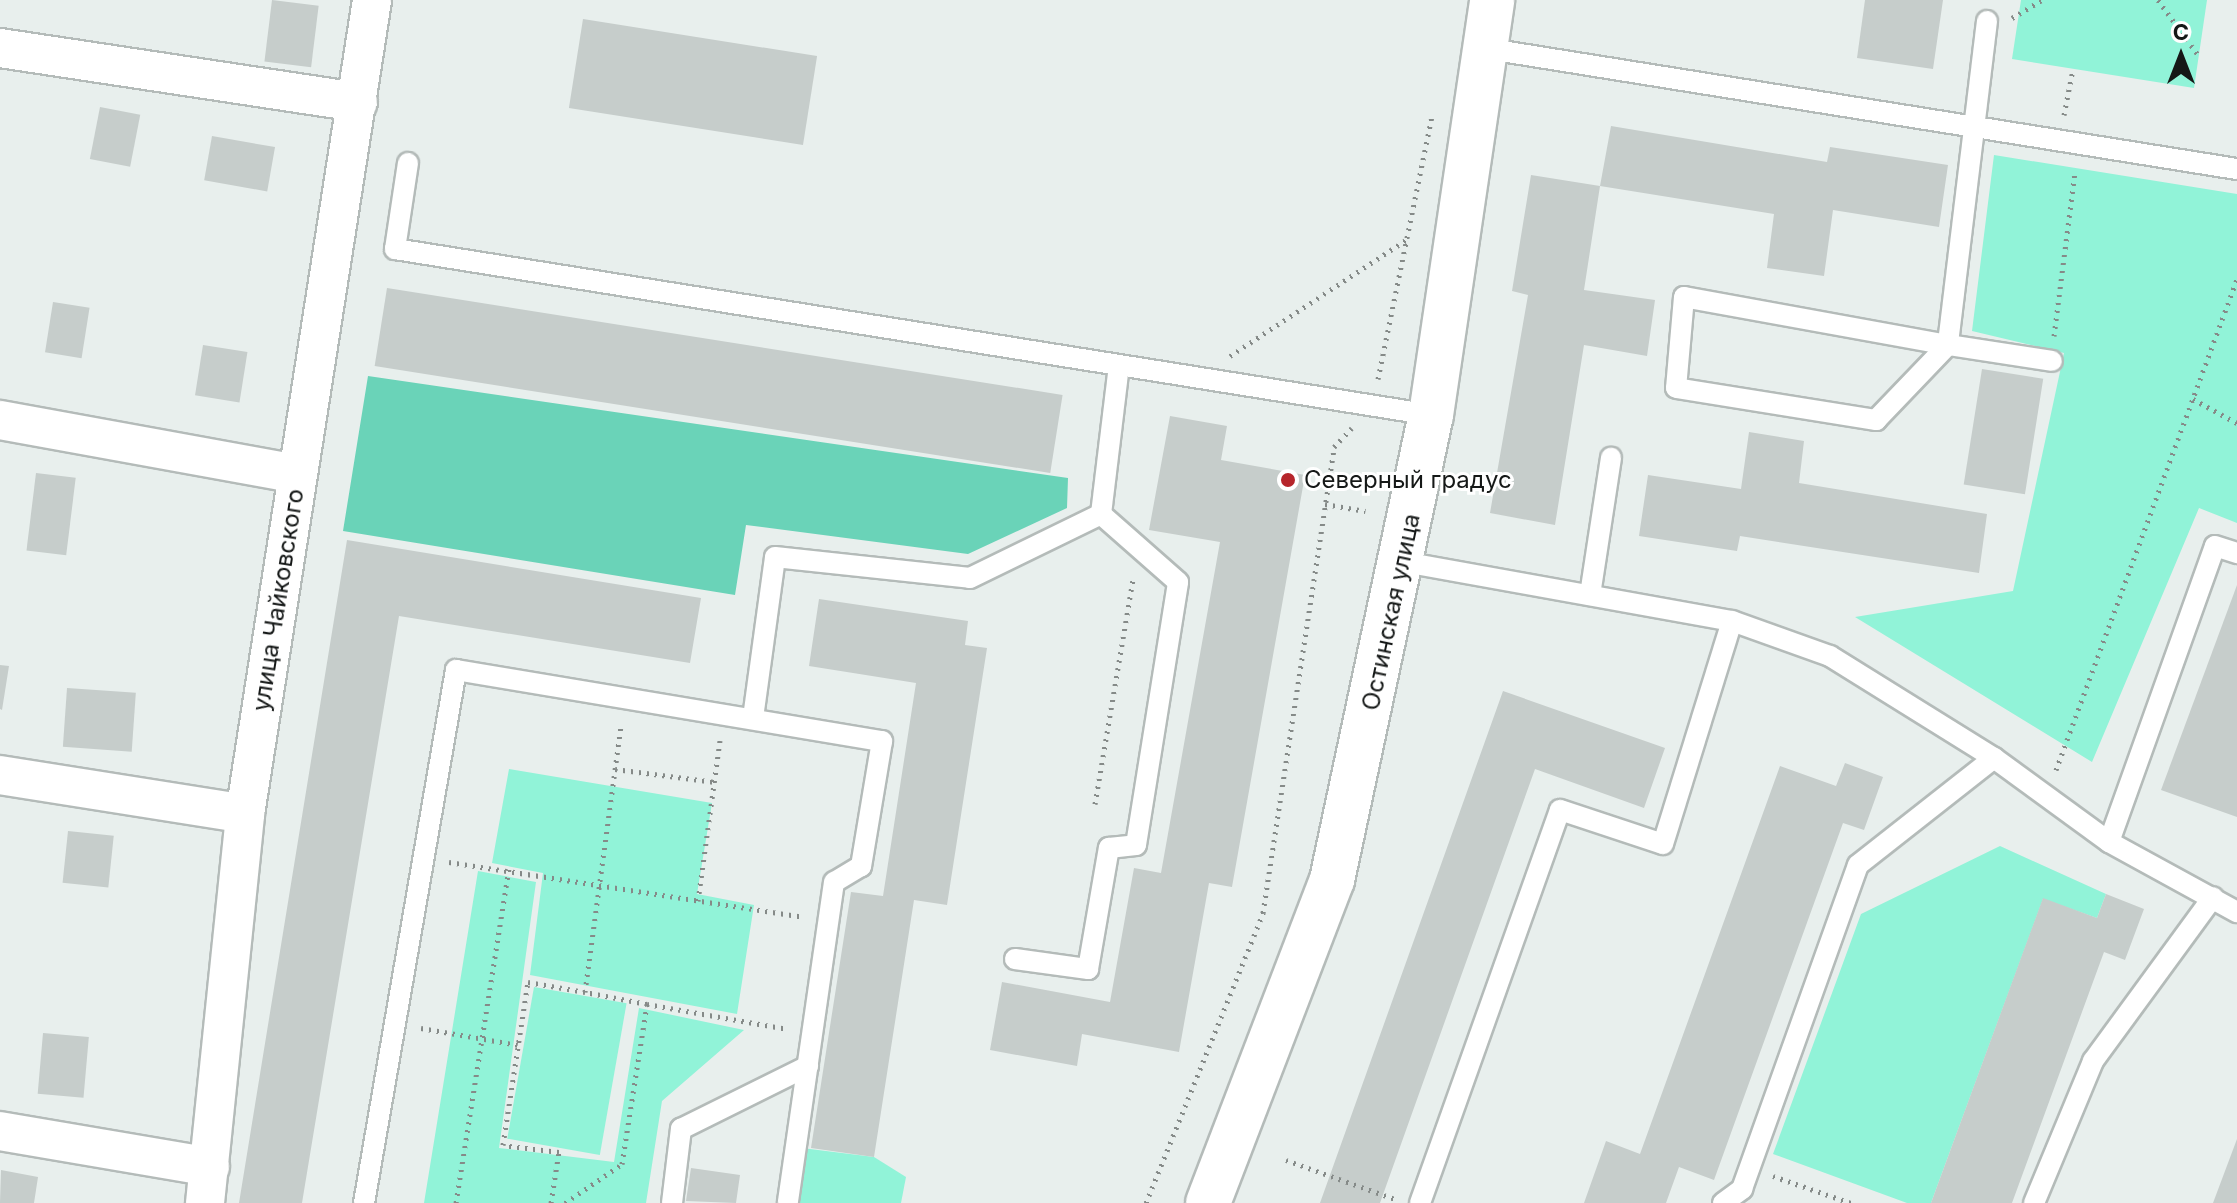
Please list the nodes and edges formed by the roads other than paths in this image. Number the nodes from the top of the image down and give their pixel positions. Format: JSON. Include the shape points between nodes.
{"nodes":[{"id":1,"x":372,"y":0,"type":"edge"},
{"id":2,"x":1492,"y":0,"type":"edge"},
{"id":3,"x":1987,"y":21,"type":"dead end"},
{"id":4,"x":0,"y":48,"type":"edge"},
{"id":5,"x":1483,"y":48,"type":"junction"},
{"id":6,"x":358,"y":102,"type":"junction"},
{"id":7,"x":1977,"y":126,"type":"junction"},
{"id":8,"x":408,"y":163,"type":"dead end"},
{"id":9,"x":2237,"y":169,"type":"edge"},
{"id":10,"x":1948,"y":345,"type":"junction"},
{"id":11,"x":2052,"y":356,"type":"road end"},
{"id":12,"x":1119,"y":366,"type":"junction"},
{"id":13,"x":1431,"y":415,"type":"junction"},
{"id":14,"x":0,"y":420,"type":"edge"},
{"id":15,"x":1611,"y":458,"type":"dead end"},
{"id":16,"x":297,"y":474,"type":"junction"},
{"id":17,"x":1101,"y":514,"type":"junction"},
{"id":18,"x":2237,"y":553,"type":"edge"},
{"id":19,"x":1404,"y":562,"type":"junction"},
{"id":20,"x":1590,"y":595,"type":"junction"},
{"id":21,"x":1732,"y":621,"type":"junction"},
{"id":22,"x":753,"y":718,"type":"junction"},
{"id":23,"x":1994,"y":758,"type":"junction"},
{"id":24,"x":0,"y":775,"type":"edge"},
{"id":25,"x":245,"y":814,"type":"junction"},
{"id":26,"x":2109,"y":842,"type":"junction"},
{"id":27,"x":2213,"y":897,"type":"junction"},
{"id":28,"x":2237,"y":912,"type":"edge"},
{"id":29,"x":1015,"y":959,"type":"dead end"},
{"id":30,"x":808,"y":1066,"type":"junction"},
{"id":31,"x":0,"y":1131,"type":"edge"},
{"id":32,"x":207,"y":1185,"type":"edge"},
{"id":33,"x":364,"y":1203,"type":"edge"},
{"id":34,"x":672,"y":1203,"type":"edge"},
{"id":35,"x":788,"y":1203,"type":"edge"},
{"id":36,"x":1208,"y":1203,"type":"edge"},
{"id":37,"x":1420,"y":1203,"type":"edge"},
{"id":38,"x":1723,"y":1203,"type":"edge"},
{"id":39,"x":2034,"y":1203,"type":"edge"}],
"edges":[{"from":1,"to":6,"type":"street","name":"улица Чайковского"},
{"from":2,"to":5,"type":"street","name":"Остинская улица"},
{"from":3,"to":7,"type":"lane"},
{"from":4,"to":6,"type":"street"},
{"from":5,"to":7,"type":"lane"},
{"from":5,"to":13,"type":"street","name":"Остинская улица"},
{"from":6,"to":16,"type":"street","name":"улица Чайковского"},
{"from":7,"to":9,"type":"lane"},
{"from":7,"to":10,"type":"lane"},
{"from":8,"to":12,"type":"lane","via":[[395,249]]},
{"from":10,"to":10,"type":"lane","via":[[1684,297],[1676,388],[1876,420]]},
{"from":10,"to":11,"type":"lane"},
{"from":12,"to":13,"type":"lane"},
{"from":12,"to":17,"type":"lane"},
{"from":13,"to":19,"type":"street","name":"Остинская улица"},
{"from":14,"to":16,"type":"street"},
{"from":15,"to":20,"type":"lane"},
{"from":16,"to":25,"type":"street","name":"улица Чайковского"},
{"from":17,"to":22,"type":"lane","via":[[970,578],[775,557]]},
{"from":17,"to":29,"type":"lane","via":[[1178,582],[1136,845],[1109,848],[1088,969]]},
{"from":18,"to":26,"type":"lane","via":[[2215,546]]},
{"from":19,"to":20,"type":"lane"},
{"from":19,"to":36,"type":"street","name":"Остинская улица","via":[[1332,880]]},
{"from":20,"to":21,"type":"lane"},
{"from":21,"to":23,"type":"lane","via":[[1830,656]]},
{"from":21,"to":37,"type":"lane","via":[[1663,844],[1560,810]]},
{"from":22,"to":30,"type":"lane","via":[[882,741],[861,866],[834,882]]},
{"from":22,"to":33,"type":"lane","via":[[456,670]]},
{"from":23,"to":26,"type":"lane"},
{"from":23,"to":38,"type":"lane","via":[[1858,865],[1742,1189]]},
{"from":24,"to":25,"type":"street"},
{"from":25,"to":32,"type":"street","name":"улица Чайковского"},
{"from":26,"to":27,"type":"lane"},
{"from":27,"to":28,"type":"lane"},
{"from":27,"to":39,"type":"lane","via":[[2093,1061]]},
{"from":30,"to":34,"type":"lane","via":[[681,1129]]},
{"from":30,"to":35,"type":"lane"},
{"from":31,"to":32,"type":"street"}]}
